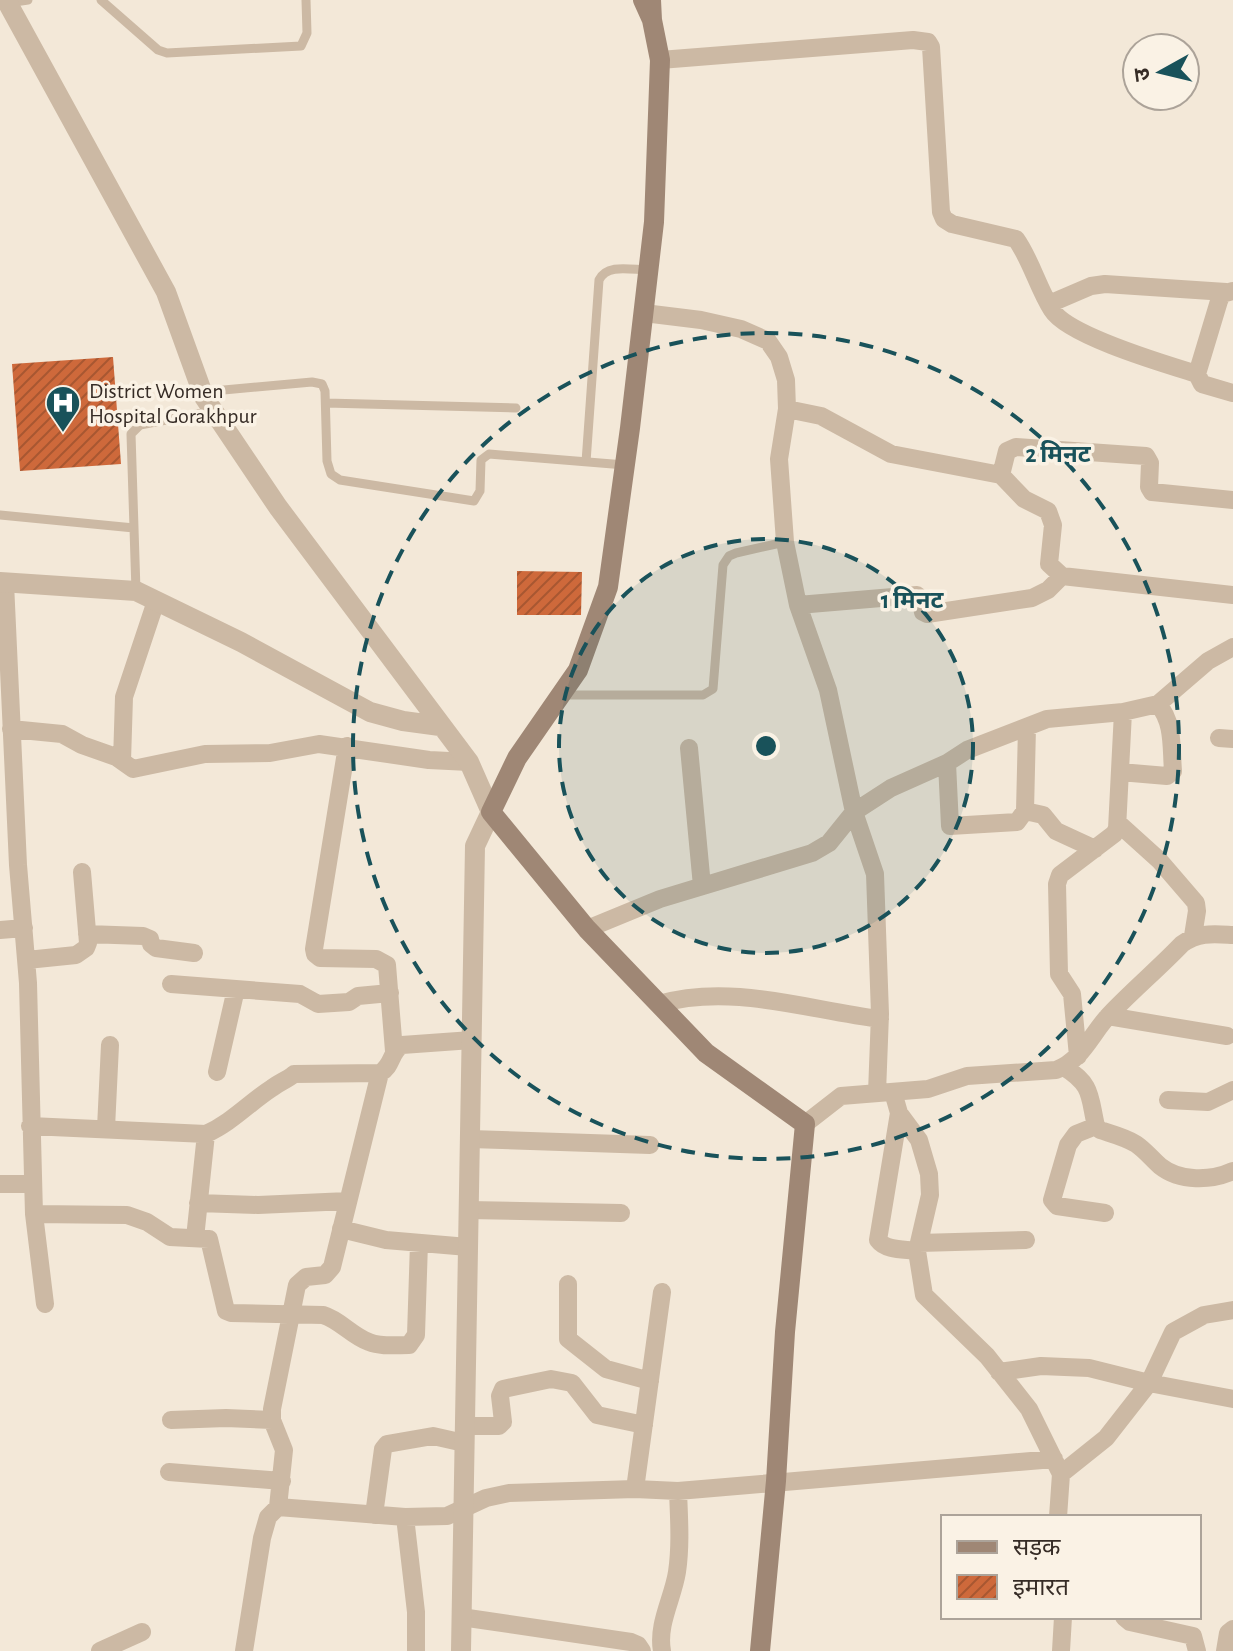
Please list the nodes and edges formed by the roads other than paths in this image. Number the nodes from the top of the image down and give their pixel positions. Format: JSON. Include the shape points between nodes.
{"nodes":[{"id":1,"x":101,"y":0,"type":"edge"},
{"id":2,"x":306,"y":0,"type":"edge"},
{"id":3,"x":643,"y":0,"type":"edge"},
{"id":4,"x":14,"y":1,"type":"edge"},
{"id":5,"x":652,"y":10,"type":"edge"},
{"id":6,"x":660,"y":60,"type":"junction"},
{"id":7,"x":649,"y":270,"type":"junction"},
{"id":8,"x":1230,"y":292,"type":"edge"},
{"id":9,"x":1049,"y":304,"type":"junction"},
{"id":10,"x":644,"y":313,"type":"junction"},
{"id":11,"x":1197,"y":374,"type":"junction"},
{"id":12,"x":202,"y":392,"type":"junction"},
{"id":13,"x":1233,"y":393,"type":"edge"},
{"id":14,"x":326,"y":403,"type":"junction"},
{"id":15,"x":516,"y":408,"type":"dead end"},
{"id":16,"x":787,"y":409,"type":"junction"},
{"id":17,"x":213,"y":411,"type":"junction"},
{"id":18,"x":586,"y":462,"type":"junction"},
{"id":19,"x":625,"y":465,"type":"junction"},
{"id":20,"x":1001,"y":475,"type":"junction"},
{"id":21,"x":1233,"y":500,"type":"edge"},
{"id":22,"x":0,"y":515,"type":"edge"},
{"id":23,"x":134,"y":528,"type":"junction"},
{"id":24,"x":785,"y":542,"type":"junction"},
{"id":25,"x":1062,"y":576,"type":"junction"},
{"id":26,"x":2,"y":583,"type":"edge"},
{"id":27,"x":136,"y":591,"type":"junction"},
{"id":28,"x":1233,"y":595,"type":"edge"},
{"id":29,"x":156,"y":601,"type":"junction"},
{"id":30,"x":798,"y":605,"type":"junction"},
{"id":31,"x":1233,"y":647,"type":"edge"},
{"id":32,"x":561,"y":695,"type":"junction"},
{"id":33,"x":1158,"y":704,"type":"junction"},
{"id":34,"x":1123,"y":712,"type":"junction"},
{"id":35,"x":440,"y":726,"type":"junction"},
{"id":36,"x":1027,"y":727,"type":"junction"},
{"id":37,"x":11,"y":729,"type":"junction"},
{"id":38,"x":347,"y":746,"type":"junction"},
{"id":39,"x":689,"y":748,"type":"dead end"},
{"id":40,"x":122,"y":761,"type":"junction"},
{"id":41,"x":469,"y":762,"type":"junction"},
{"id":42,"x":947,"y":763,"type":"junction"},
{"id":43,"x":1120,"y":772,"type":"junction"},
{"id":44,"x":1025,"y":811,"type":"junction"},
{"id":45,"x":491,"y":812,"type":"junction"},
{"id":46,"x":854,"y":812,"type":"junction"},
{"id":47,"x":1118,"y":823,"type":"junction"},
{"id":48,"x":1095,"y":849,"type":"junction"},
{"id":49,"x":82,"y":872,"type":"dead end"},
{"id":50,"x":702,"y":886,"type":"junction"},
{"id":51,"x":24,"y":928,"type":"junction"},
{"id":52,"x":587,"y":929,"type":"junction"},
{"id":53,"x":0,"y":930,"type":"edge"},
{"id":54,"x":87,"y":934,"type":"junction"},
{"id":55,"x":1233,"y":935,"type":"edge"},
{"id":56,"x":1193,"y":936,"type":"junction"},
{"id":57,"x":194,"y":953,"type":"dead end"},
{"id":58,"x":27,"y":960,"type":"junction"},
{"id":59,"x":171,"y":984,"type":"dead end"},
{"id":60,"x":236,"y":989,"type":"junction"},
{"id":61,"x":390,"y":993,"type":"junction"},
{"id":62,"x":659,"y":1004,"type":"junction"},
{"id":63,"x":1108,"y":1016,"type":"junction"},
{"id":64,"x":880,"y":1019,"type":"junction"},
{"id":65,"x":1227,"y":1036,"type":"dead end"},
{"id":66,"x":472,"y":1040,"type":"junction"},
{"id":67,"x":110,"y":1045,"type":"dead end"},
{"id":68,"x":394,"y":1051,"type":"junction"},
{"id":69,"x":1071,"y":1062,"type":"junction"},
{"id":70,"x":217,"y":1072,"type":"dead end"},
{"id":71,"x":380,"y":1073,"type":"junction"},
{"id":72,"x":1233,"y":1090,"type":"edge"},
{"id":73,"x":885,"y":1093,"type":"junction"},
{"id":74,"x":1168,"y":1100,"type":"dead end"},
{"id":75,"x":899,"y":1113,"type":"junction"},
{"id":76,"x":805,"y":1124,"type":"junction"},
{"id":77,"x":30,"y":1126,"type":"junction"},
{"id":78,"x":1096,"y":1126,"type":"junction"},
{"id":79,"x":106,"y":1128,"type":"junction"},
{"id":80,"x":206,"y":1134,"type":"junction"},
{"id":81,"x":470,"y":1139,"type":"junction"},
{"id":82,"x":650,"y":1145,"type":"dead end"},
{"id":83,"x":1233,"y":1171,"type":"edge"},
{"id":84,"x":0,"y":1184,"type":"edge"},
{"id":85,"x":32,"y":1184,"type":"junction"},
{"id":86,"x":348,"y":1201,"type":"junction"},
{"id":87,"x":198,"y":1203,"type":"junction"},
{"id":88,"x":468,"y":1210,"type":"junction"},
{"id":89,"x":621,"y":1213,"type":"dead end"},
{"id":90,"x":1105,"y":1213,"type":"dead end"},
{"id":91,"x":34,"y":1214,"type":"junction"},
{"id":92,"x":341,"y":1229,"type":"junction"},
{"id":93,"x":195,"y":1238,"type":"junction"},
{"id":94,"x":1026,"y":1240,"type":"dead end"},
{"id":95,"x":419,"y":1243,"type":"junction"},
{"id":96,"x":468,"y":1247,"type":"junction"},
{"id":97,"x":918,"y":1247,"type":"junction"},
{"id":98,"x":568,"y":1284,"type":"dead end"},
{"id":99,"x":662,"y":1292,"type":"dead end"},
{"id":100,"x":45,"y":1304,"type":"dead end"},
{"id":101,"x":1233,"y":1310,"type":"edge"},
{"id":102,"x":291,"y":1313,"type":"junction"},
{"id":103,"x":999,"y":1372,"type":"junction"},
{"id":104,"x":650,"y":1381,"type":"junction"},
{"id":105,"x":1149,"y":1383,"type":"junction"},
{"id":106,"x":1233,"y":1399,"type":"edge"},
{"id":107,"x":171,"y":1420,"type":"dead end"},
{"id":108,"x":272,"y":1420,"type":"junction"},
{"id":109,"x":644,"y":1425,"type":"junction"},
{"id":110,"x":464,"y":1435,"type":"junction"},
{"id":111,"x":1058,"y":1466,"type":"junction"},
{"id":112,"x":169,"y":1472,"type":"dead end"},
{"id":113,"x":282,"y":1481,"type":"junction"},
{"id":114,"x":776,"y":1481,"type":"junction"},
{"id":115,"x":635,"y":1489,"type":"junction"},
{"id":116,"x":678,"y":1491,"type":"junction"},
{"id":117,"x":278,"y":1507,"type":"junction"},
{"id":118,"x":463,"y":1509,"type":"junction"},
{"id":119,"x":374,"y":1515,"type":"junction"},
{"id":120,"x":1058,"y":1515,"type":"edge"},
{"id":121,"x":405,"y":1517,"type":"junction"},
{"id":122,"x":461,"y":1617,"type":"junction"},
{"id":123,"x":1063,"y":1619,"type":"edge"},
{"id":124,"x":1126,"y":1619,"type":"edge"},
{"id":125,"x":1233,"y":1629,"type":"edge"},
{"id":126,"x":142,"y":1632,"type":"dead end"},
{"id":127,"x":1221,"y":1650,"type":"edge"},
{"id":128,"x":100,"y":1651,"type":"edge"},
{"id":129,"x":244,"y":1651,"type":"edge"},
{"id":130,"x":416,"y":1651,"type":"edge"},
{"id":131,"x":461,"y":1651,"type":"edge"},
{"id":132,"x":642,"y":1651,"type":"edge"},
{"id":133,"x":662,"y":1651,"type":"edge"},
{"id":134,"x":760,"y":1651,"type":"edge"},
{"id":135,"x":1061,"y":1651,"type":"edge"},
{"id":136,"x":1197,"y":1651,"type":"edge"}],
"edges":[{"from":1,"to":2,"type":"lane","via":[[167,53],[301,46],[307,33]]},
{"from":3,"to":5,"type":"main road"},
{"from":4,"to":12,"type":"street","via":[[166,292]]},
{"from":5,"to":6,"type":"main road"},
{"from":6,"to":7,"type":"main road"},
{"from":6,"to":9,"type":"street","via":[[928,42],[944,219],[1016,239]]},
{"from":7,"to":10,"type":"main road"},
{"from":7,"to":18,"type":"lane","via":[[609,269],[599,280]]},
{"from":8,"to":9,"type":"street","via":[[1105,284]]},
{"from":8,"to":11,"type":"street","via":[[1219,301]]},
{"from":9,"to":11,"type":"street","via":[[1062,322]]},
{"from":10,"to":16,"type":"street","via":[[741,329],[768,341],[786,380]]},
{"from":10,"to":19,"type":"main road"},
{"from":11,"to":13,"type":"street","via":[[1202,384]]},
{"from":12,"to":14,"type":"lane","via":[[312,382],[322,384]]},
{"from":12,"to":17,"type":"street"},
{"from":14,"to":15,"type":"lane"},
{"from":14,"to":18,"type":"lane","via":[[327,461],[331,474],[340,480],[474,501],[480,491],[481,460],[489,454]]},
{"from":16,"to":20,"type":"street","via":[[821,416],[891,454]]},
{"from":16,"to":24,"type":"street","via":[[779,459]]},
{"from":17,"to":23,"type":"lane","via":[[134,429]]},
{"from":17,"to":35,"type":"street"},
{"from":18,"to":19,"type":"lane"},
{"from":19,"to":32,"type":"main road","via":[[608,587],[578,670]]},
{"from":20,"to":21,"type":"street","via":[[1011,448],[1146,456],[1152,492]]},
{"from":20,"to":25,"type":"street","via":[[1024,499],[1048,511],[1053,525],[1049,564]]},
{"from":22,"to":23,"type":"lane"},
{"from":23,"to":27,"type":"lane"},
{"from":24,"to":30,"type":"street"},
{"from":24,"to":32,"type":"lane","via":[[736,553],[723,565],[710,693]]},
{"from":25,"to":28,"type":"street"},
{"from":25,"to":30,"type":"street","via":[[1032,598],[927,614],[917,595]]},
{"from":26,"to":27,"type":"street"},
{"from":26,"to":37,"type":"street"},
{"from":27,"to":29,"type":"street"},
{"from":29,"to":35,"type":"street","via":[[370,712]]},
{"from":29,"to":40,"type":"street","via":[[124,697]]},
{"from":30,"to":46,"type":"street","via":[[828,690]]},
{"from":31,"to":33,"type":"street"},
{"from":32,"to":45,"type":"main road","via":[[517,758]]},
{"from":33,"to":34,"type":"street"},
{"from":33,"to":43,"type":"street","via":[[1170,723],[1173,771],[1167,776]]},
{"from":34,"to":36,"type":"street","via":[[1047,719]]},
{"from":34,"to":43,"type":"street"},
{"from":35,"to":41,"type":"street"},
{"from":36,"to":42,"type":"street"},
{"from":36,"to":44,"type":"street"},
{"from":37,"to":40,"type":"street","via":[[62,734]]},
{"from":37,"to":51,"type":"street"},
{"from":38,"to":40,"type":"street","via":[[205,754],[133,769]]},
{"from":38,"to":41,"type":"street"},
{"from":38,"to":61,"type":"street","via":[[314,949],[320,958],[384,961]]},
{"from":39,"to":50,"type":"street"},
{"from":41,"to":45,"type":"street"},
{"from":42,"to":44,"type":"street","via":[[950,826],[1017,822]]},
{"from":42,"to":46,"type":"street"},
{"from":43,"to":47,"type":"street"},
{"from":44,"to":48,"type":"street","via":[[1043,815],[1056,831]]},
{"from":45,"to":52,"type":"main road"},
{"from":45,"to":66,"type":"street","via":[[475,846]]},
{"from":46,"to":50,"type":"street","via":[[829,843],[812,853]]},
{"from":46,"to":64,"type":"street","via":[[875,874]]},
{"from":47,"to":48,"type":"street","via":[[1114,834]]},
{"from":47,"to":56,"type":"street","via":[[1196,903]]},
{"from":48,"to":69,"type":"street","via":[[1060,875],[1057,884],[1059,974],[1072,994]]},
{"from":49,"to":54,"type":"street"},
{"from":50,"to":52,"type":"street"},
{"from":51,"to":53,"type":"street"},
{"from":51,"to":58,"type":"street"},
{"from":52,"to":62,"type":"main road"},
{"from":54,"to":57,"type":"street","via":[[143,936],[156,948]]},
{"from":54,"to":58,"type":"street","via":[[82,953]]},
{"from":55,"to":56,"type":"street"},
{"from":56,"to":63,"type":"street"},
{"from":58,"to":77,"type":"street"},
{"from":59,"to":60,"type":"street"},
{"from":60,"to":61,"type":"street","via":[[300,994],[318,1004]]},
{"from":60,"to":70,"type":"street"},
{"from":61,"to":68,"type":"street"},
{"from":62,"to":64,"type":"street","via":[[684,998],[775,999]]},
{"from":62,"to":76,"type":"main road","via":[[706,1053]]},
{"from":63,"to":65,"type":"street"},
{"from":63,"to":69,"type":"street"},
{"from":64,"to":73,"type":"street"},
{"from":66,"to":68,"type":"street","via":[[402,1045]]},
{"from":66,"to":81,"type":"street"},
{"from":67,"to":79,"type":"street"},
{"from":68,"to":71,"type":"street","via":[[391,1064]]},
{"from":69,"to":73,"type":"street","via":[[1056,1070],[967,1076],[928,1089]]},
{"from":69,"to":78,"type":"street","via":[[1086,1084]]},
{"from":71,"to":80,"type":"street","via":[[294,1074]]},
{"from":71,"to":86,"type":"street"},
{"from":72,"to":74,"type":"street","via":[[1208,1102]]},
{"from":73,"to":75,"type":"street"},
{"from":73,"to":76,"type":"street","via":[[841,1096]]},
{"from":75,"to":97,"type":"street","via":[[919,1140],[929,1174],[930,1195]]},
{"from":75,"to":97,"type":"street","via":[[878,1240],[887,1247]]},
{"from":76,"to":114,"type":"main road"},
{"from":77,"to":79,"type":"street"},
{"from":77,"to":85,"type":"street"},
{"from":78,"to":83,"type":"street","via":[[1136,1145],[1172,1173],[1196,1179]]},
{"from":78,"to":90,"type":"street","via":[[1076,1134],[1068,1145],[1052,1200],[1057,1206]]},
{"from":79,"to":80,"type":"street"},
{"from":80,"to":87,"type":"street"},
{"from":81,"to":82,"type":"street"},
{"from":81,"to":88,"type":"street"},
{"from":84,"to":85,"type":"street"},
{"from":85,"to":91,"type":"street"},
{"from":86,"to":87,"type":"street"},
{"from":86,"to":92,"type":"street"},
{"from":87,"to":93,"type":"street"},
{"from":88,"to":89,"type":"street"},
{"from":88,"to":96,"type":"street"},
{"from":91,"to":93,"type":"street","via":[[127,1215],[170,1237]]},
{"from":91,"to":100,"type":"street"},
{"from":92,"to":95,"type":"street"},
{"from":92,"to":102,"type":"street","via":[[329,1272],[300,1280]]},
{"from":93,"to":102,"type":"street","via":[[209,1239],[212,1245],[226,1311]]},
{"from":94,"to":97,"type":"street"},
{"from":95,"to":96,"type":"street"},
{"from":95,"to":102,"type":"street","via":[[416,1335],[409,1345],[373,1344],[330,1317]]},
{"from":96,"to":110,"type":"street"},
{"from":97,"to":103,"type":"street","via":[[924,1295]]},
{"from":98,"to":104,"type":"street","via":[[571,1344],[606,1369]]},
{"from":99,"to":104,"type":"street"},
{"from":101,"to":105,"type":"street","via":[[1204,1315],[1173,1332]]},
{"from":102,"to":108,"type":"street"},
{"from":103,"to":105,"type":"street","via":[[1041,1366],[1089,1368]]},
{"from":103,"to":111,"type":"street","via":[[1029,1409]]},
{"from":104,"to":109,"type":"street"},
{"from":105,"to":106,"type":"street"},
{"from":105,"to":111,"type":"street","via":[[1106,1438]]},
{"from":107,"to":108,"type":"street"},
{"from":108,"to":113,"type":"street","via":[[284,1450]]},
{"from":109,"to":110,"type":"street","via":[[597,1415],[572,1383],[551,1379],[503,1389],[503,1422]]},
{"from":109,"to":115,"type":"street"},
{"from":110,"to":118,"type":"street"},
{"from":110,"to":119,"type":"street","via":[[387,1444]]},
{"from":111,"to":114,"type":"street"},
{"from":111,"to":120,"type":"street"},
{"from":112,"to":113,"type":"street"},
{"from":113,"to":117,"type":"street"},
{"from":114,"to":116,"type":"street"},
{"from":114,"to":134,"type":"main road"},
{"from":115,"to":116,"type":"street"},
{"from":115,"to":118,"type":"street","via":[[509,1493]]},
{"from":116,"to":133,"type":"street","via":[[680,1551]]},
{"from":117,"to":119,"type":"street"},
{"from":117,"to":129,"type":"street","via":[[268,1517],[262,1538]]},
{"from":118,"to":121,"type":"street","via":[[447,1516]]},
{"from":118,"to":122,"type":"street"},
{"from":119,"to":121,"type":"street"},
{"from":121,"to":130,"type":"street"},
{"from":122,"to":131,"type":"street"},
{"from":122,"to":132,"type":"street","via":[[631,1642]]},
{"from":123,"to":135,"type":"street"},
{"from":124,"to":136,"type":"street","via":[[1193,1636]]},
{"from":125,"to":127,"type":"street"},
{"from":126,"to":128,"type":"street"}]}
